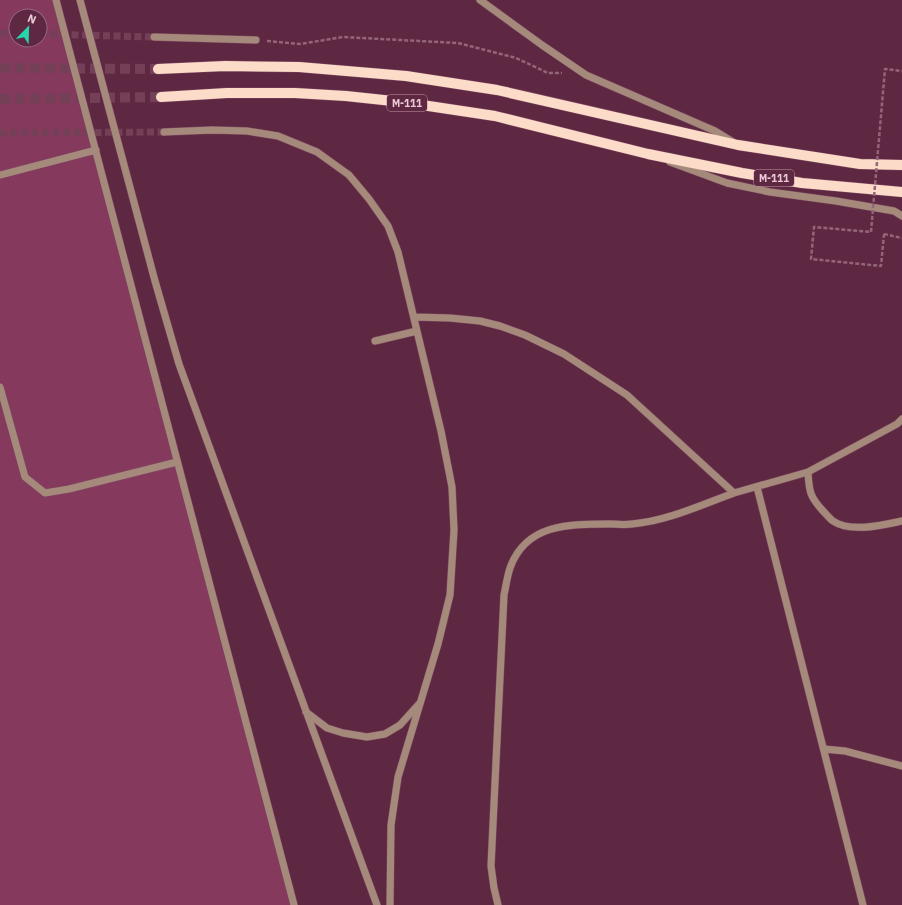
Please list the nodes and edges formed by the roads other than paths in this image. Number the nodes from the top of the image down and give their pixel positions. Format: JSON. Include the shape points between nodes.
{"nodes":[{"id":1,"x":56,"y":0,"type":"edge"},
{"id":2,"x":80,"y":0,"type":"edge"},
{"id":3,"x":480,"y":0,"type":"edge"},
{"id":4,"x":154,"y":37,"type":"tunnel mouth"},
{"id":5,"x":256,"y":40,"type":"road end"},
{"id":6,"x":158,"y":70,"type":"tunnel mouth"},
{"id":7,"x":161,"y":97,"type":"tunnel mouth"},
{"id":8,"x":164,"y":132,"type":"tunnel mouth"},
{"id":9,"x":738,"y":145,"type":"junction"},
{"id":10,"x":96,"y":150,"type":"junction"},
{"id":11,"x":648,"y":154,"type":"junction"},
{"id":12,"x":902,"y":165,"type":"edge"},
{"id":13,"x":0,"y":175,"type":"edge"},
{"id":14,"x":902,"y":192,"type":"edge"},
{"id":15,"x":894,"y":211,"type":"junction"},
{"id":16,"x":902,"y":211,"type":"edge"},
{"id":17,"x":902,"y":216,"type":"edge"},
{"id":18,"x":414,"y":317,"type":"junction"},
{"id":19,"x":417,"y":331,"type":"junction"},
{"id":20,"x":375,"y":341,"type":"dead end"},
{"id":21,"x":0,"y":387,"type":"edge"},
{"id":22,"x":902,"y":419,"type":"edge"},
{"id":23,"x":177,"y":462,"type":"junction"},
{"id":24,"x":808,"y":472,"type":"junction"},
{"id":25,"x":757,"y":487,"type":"junction"},
{"id":26,"x":734,"y":493,"type":"junction"},
{"id":27,"x":902,"y":521,"type":"edge"},
{"id":28,"x":421,"y":702,"type":"junction"},
{"id":29,"x":306,"y":711,"type":"junction"},
{"id":30,"x":824,"y":749,"type":"junction"},
{"id":31,"x":902,"y":766,"type":"edge"},
{"id":32,"x":294,"y":905,"type":"edge"},
{"id":33,"x":377,"y":905,"type":"edge"},
{"id":34,"x":390,"y":905,"type":"edge"},
{"id":35,"x":498,"y":905,"type":"edge"},
{"id":36,"x":863,"y":905,"type":"edge"}],
"edges":[{"from":1,"to":10,"type":"lane"},
{"from":2,"to":29,"type":"lane","via":[[179,364]]},
{"from":3,"to":9,"type":"lane","via":[[586,75],[714,131]]},
{"from":4,"to":5,"type":"lane"},
{"from":6,"to":9,"type":"main road","number":"M-111","via":[[225,66],[299,67],[406,76],[497,90]]},
{"from":7,"to":11,"type":"main road","number":"M-111","via":[[227,93],[295,93],[402,102],[495,116]]},
{"from":8,"to":18,"type":"lane","via":[[247,130],[278,136],[317,152],[349,175],[388,226],[398,252]]},
{"from":9,"to":12,"type":"main road","number":"M-111","via":[[860,164]]},
{"from":10,"to":13,"type":"lane"},
{"from":10,"to":23,"type":"lane"},
{"from":11,"to":14,"type":"main road","number":"M-111","via":[[802,183]]},
{"from":11,"to":15,"type":"lane","number":"M-111","via":[[727,183]]},
{"from":15,"to":16,"type":"lane","number":"M-111"},
{"from":15,"to":17,"type":"lane","number":"M-111"},
{"from":18,"to":19,"type":"lane"},
{"from":18,"to":26,"type":"lane","via":[[480,321],[525,335],[564,354],[627,395]]},
{"from":19,"to":20,"type":"lane"},
{"from":19,"to":28,"type":"lane","via":[[452,487],[454,530],[450,595]]},
{"from":21,"to":23,"type":"lane","via":[[25,477],[45,492],[69,489]]},
{"from":22,"to":24,"type":"lane"},
{"from":23,"to":32,"type":"lane"},
{"from":24,"to":25,"type":"lane"},
{"from":24,"to":27,"type":"lane","via":[[809,491],[815,503],[834,522],[849,527],[878,526]]},
{"from":25,"to":26,"type":"lane"},
{"from":25,"to":30,"type":"lane"},
{"from":26,"to":35,"type":"lane","via":[[665,518],[632,524],[569,526],[540,532],[521,549],[513,561],[504,595],[491,866]]},
{"from":28,"to":29,"type":"lane","via":[[400,725],[385,734],[367,737],[327,728]]},
{"from":28,"to":34,"type":"lane","via":[[398,777],[391,825]]},
{"from":29,"to":33,"type":"lane"},
{"from":30,"to":31,"type":"lane","via":[[845,751]]},
{"from":30,"to":36,"type":"lane"}]}
